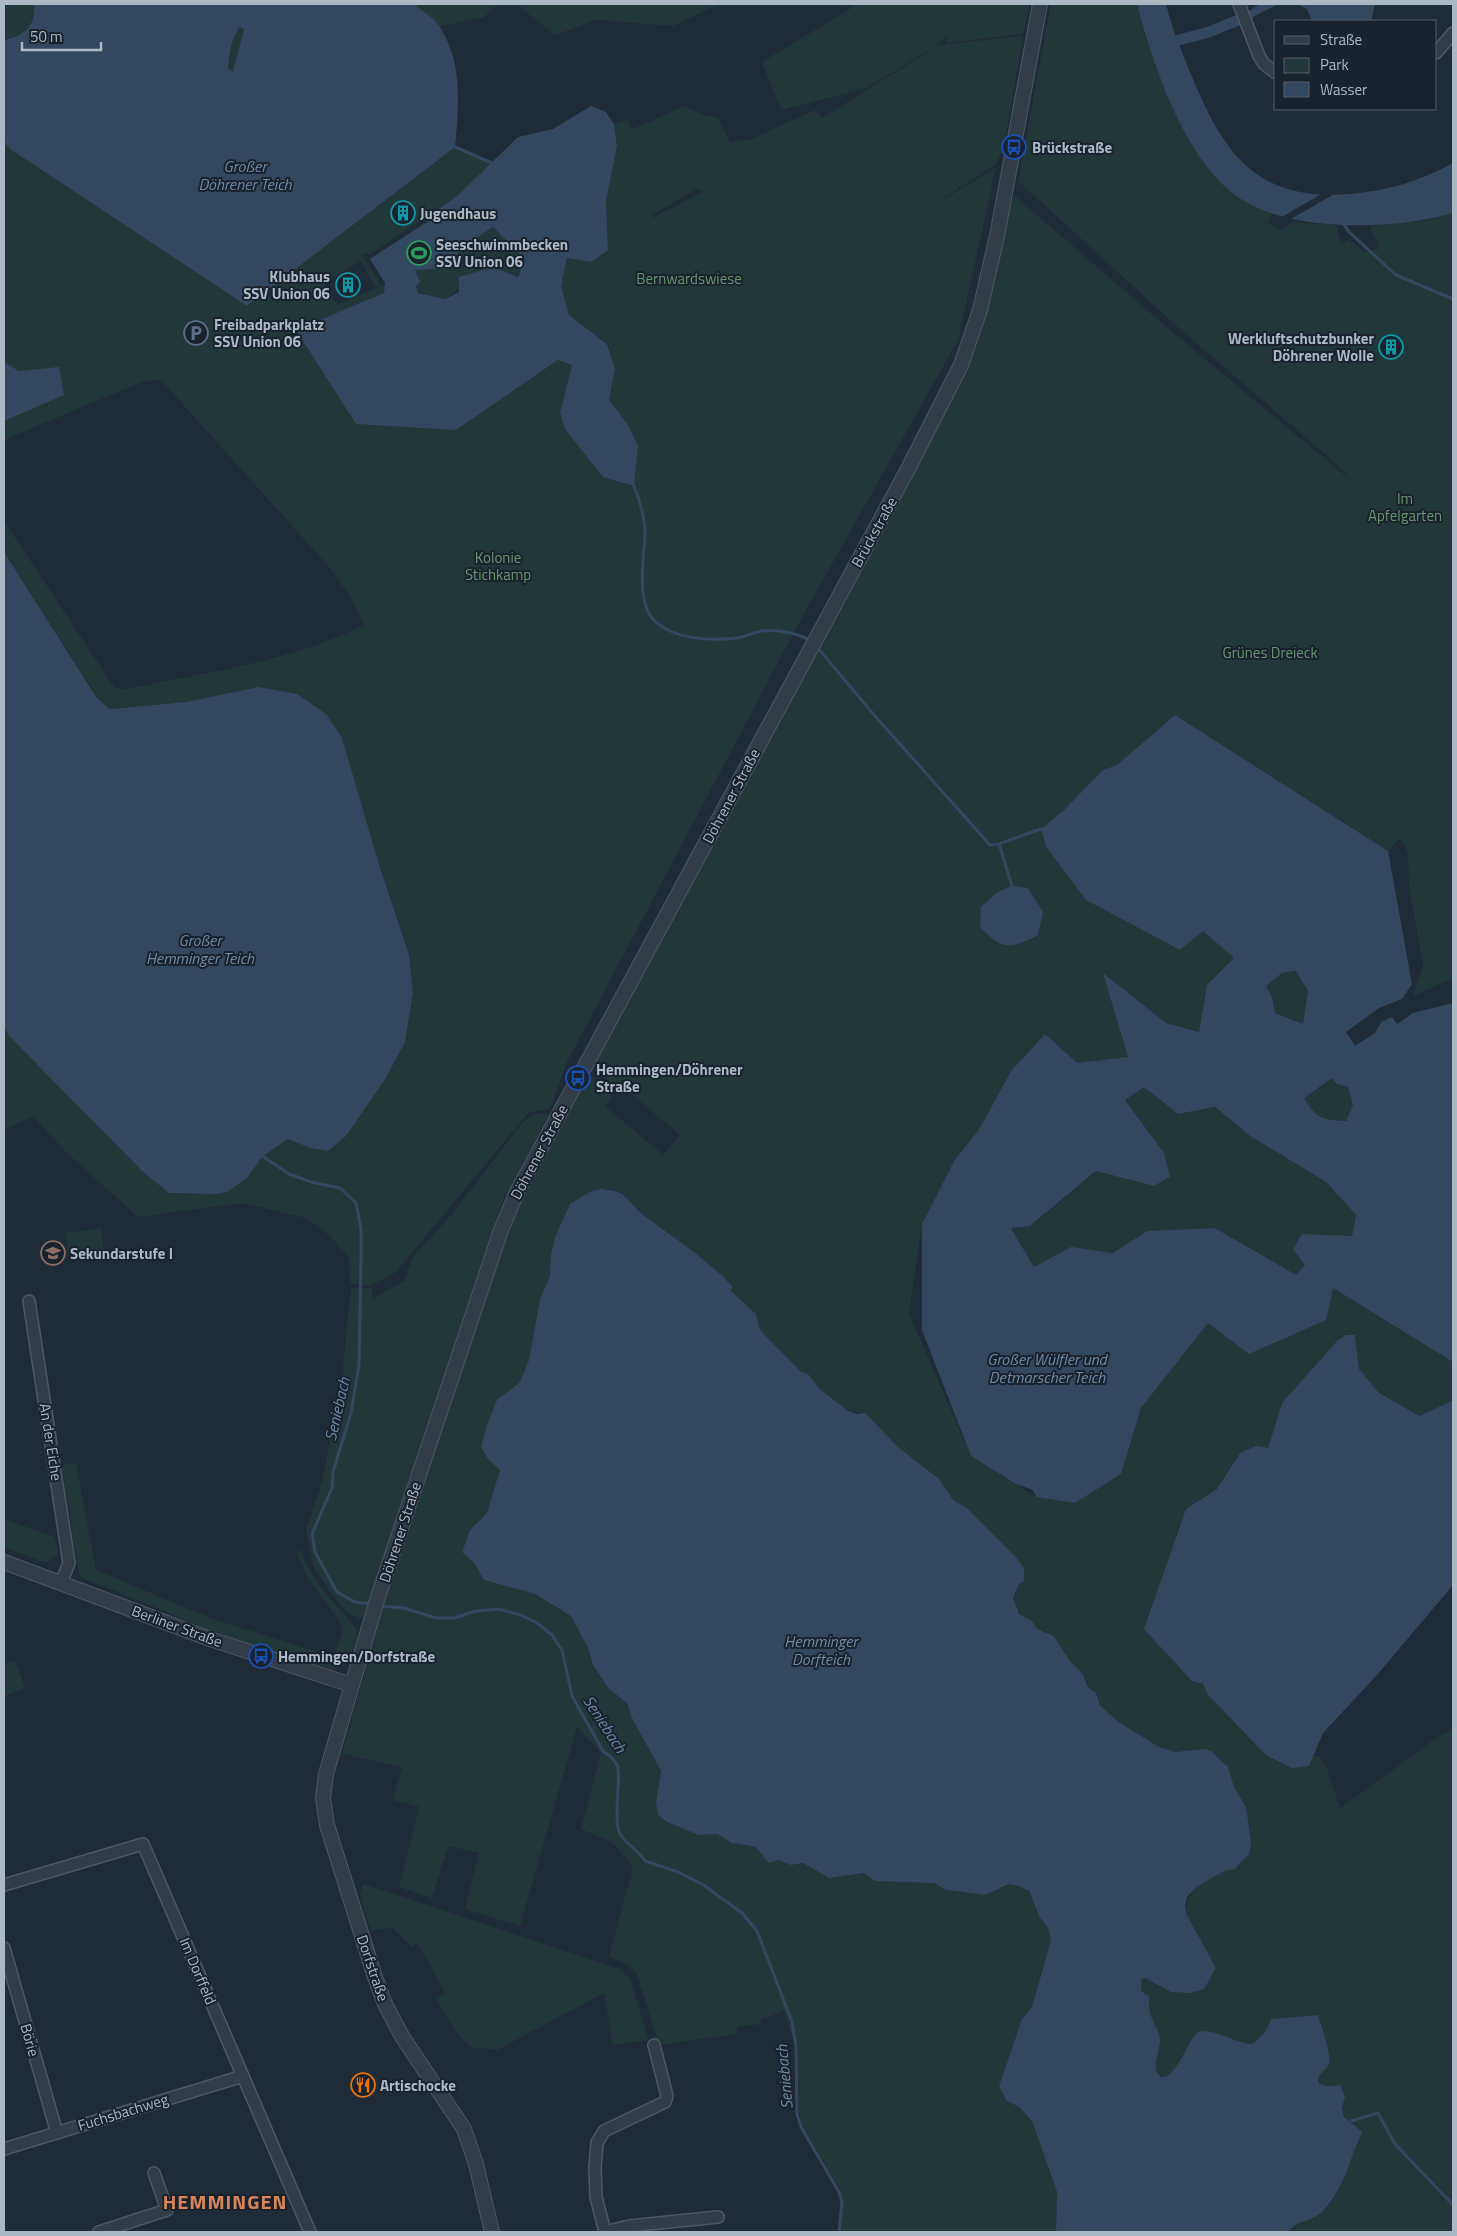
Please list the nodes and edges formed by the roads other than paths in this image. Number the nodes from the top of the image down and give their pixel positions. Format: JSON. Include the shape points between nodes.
{"nodes":[{"id":1,"x":1040,"y":4,"type":"edge"},
{"id":2,"x":1242,"y":13,"type":"edge"},
{"id":3,"x":1453,"y":33,"type":"edge"},
{"id":4,"x":1437,"y":52,"type":"edge"},
{"id":5,"x":1274,"y":72,"type":"edge"},
{"id":6,"x":807,"y":655,"type":"joint"},
{"id":7,"x":29,"y":1301,"type":"dead end"},
{"id":8,"x":4,"y":1562,"type":"edge"},
{"id":9,"x":61,"y":1582,"type":"junction"},
{"id":10,"x":352,"y":1685,"type":"junction"},
{"id":11,"x":4,"y":1885,"type":"edge"},
{"id":12,"x":4,"y":1948,"type":"edge"},
{"id":13,"x":654,"y":2045,"type":"dead end"},
{"id":14,"x":243,"y":2076,"type":"junction"},
{"id":15,"x":57,"y":2133,"type":"junction"},
{"id":16,"x":4,"y":2149,"type":"edge"},
{"id":17,"x":154,"y":2173,"type":"dead end"},
{"id":18,"x":718,"y":2217,"type":"dead end"},
{"id":19,"x":99,"y":2232,"type":"edge"},
{"id":20,"x":310,"y":2232,"type":"edge"},
{"id":21,"x":492,"y":2232,"type":"edge"},
{"id":22,"x":605,"y":2232,"type":"edge"}],
"edges":[{"from":1,"to":6,"type":"street","name":"Brückstraße","via":[[997,236],[985,293],[968,347],[938,413]]},
{"from":2,"to":5,"type":"street","via":[[1264,64]]},
{"from":3,"to":4,"type":"street"},
{"from":6,"to":10,"type":"street","name":"Döhrener Straße","via":[[526,1174],[501,1230],[372,1615]]},
{"from":7,"to":9,"type":"street","name":"An der Eiche","via":[[69,1562]]},
{"from":8,"to":9,"type":"street","name":"Berliner Straße"},
{"from":9,"to":10,"type":"street","name":"Berliner Straße","via":[[210,1638]]},
{"from":10,"to":21,"type":"street","name":"Dorfstraße","via":[[324,1784],[327,1825],[384,2004],[402,2038],[464,2129],[474,2156]]},
{"from":11,"to":14,"type":"street","name":"Im Dorffeld","via":[[143,1844]]},
{"from":12,"to":15,"type":"street","name":"Börie"},
{"from":13,"to":22,"type":"street","via":[[667,2096],[665,2102],[604,2131],[597,2143],[596,2197]]},
{"from":14,"to":15,"type":"street","name":"Fuchsbachweg"},
{"from":14,"to":20,"type":"street","name":"Im Dorffeld"},
{"from":15,"to":16,"type":"street","name":"Fuchsbachweg"},
{"from":17,"to":19,"type":"street","via":[[167,2210]]},
{"from":18,"to":22,"type":"street","via":[[628,2226]]}]}
